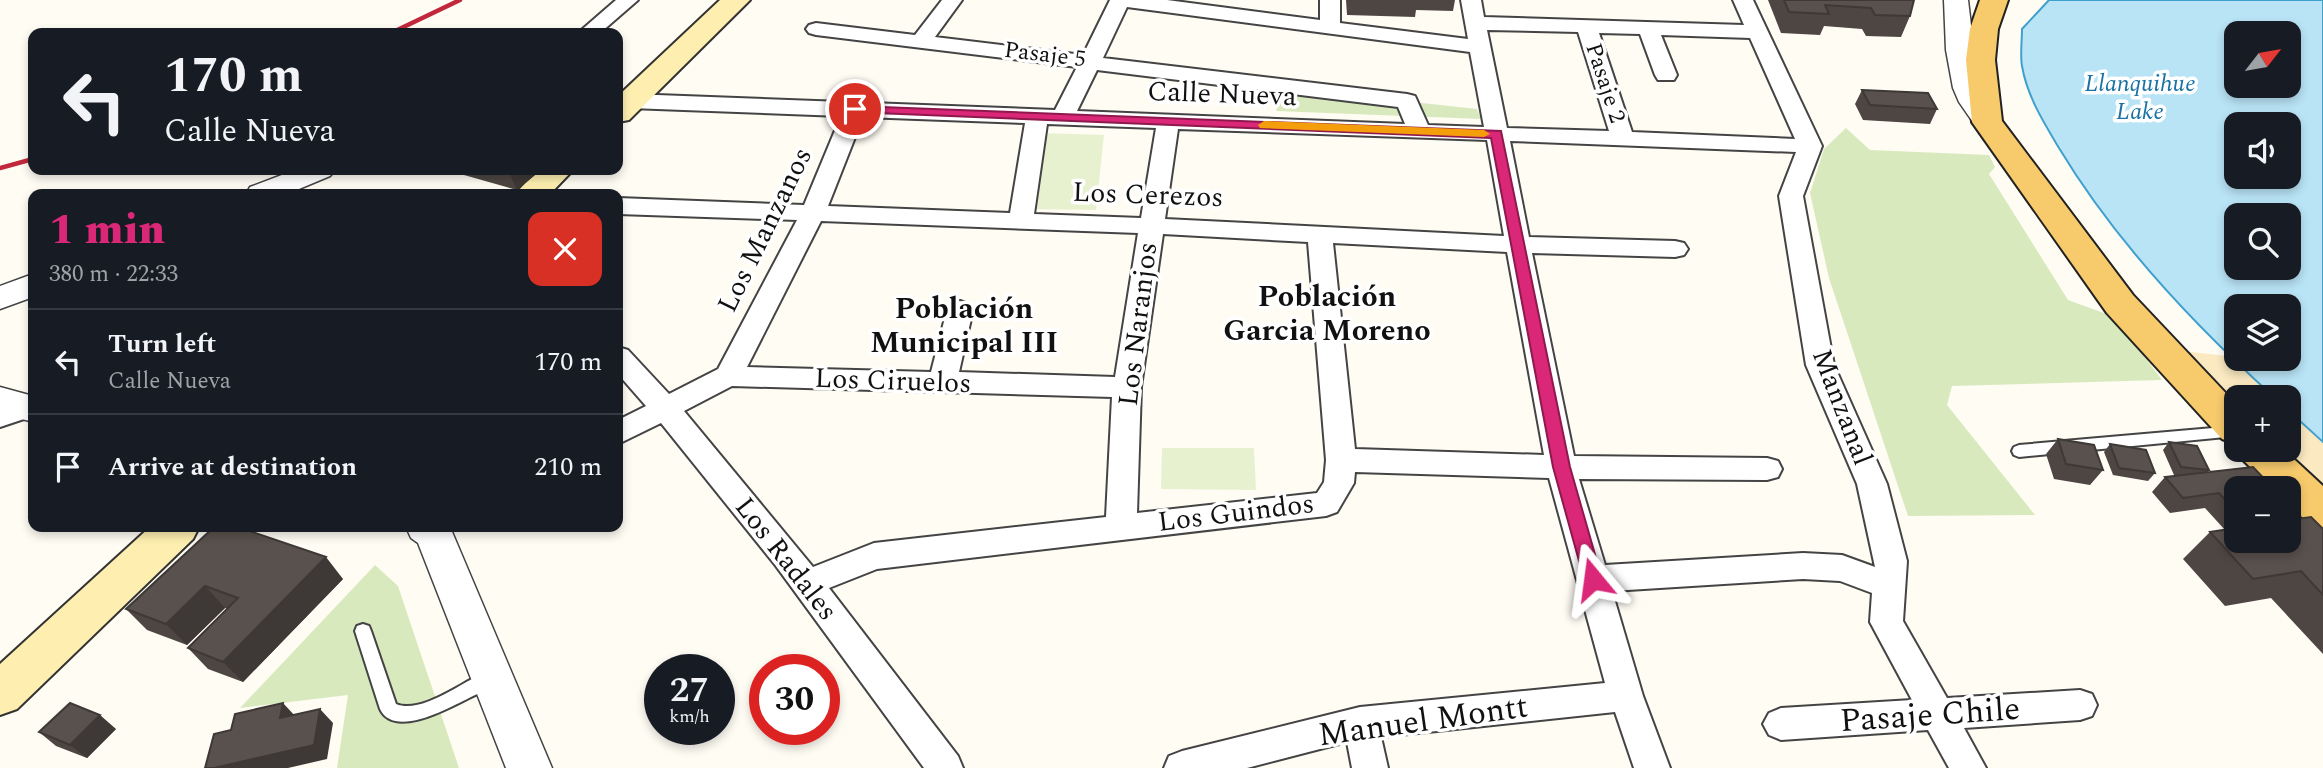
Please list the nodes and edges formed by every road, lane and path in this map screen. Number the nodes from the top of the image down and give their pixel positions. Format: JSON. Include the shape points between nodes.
{"nodes":[{"id":1,"x":628,"y":0,"type":"edge"},
{"id":2,"x":736,"y":0,"type":"edge"},
{"id":3,"x":952,"y":0,"type":"edge"},
{"id":4,"x":1120,"y":0,"type":"edge"},
{"id":5,"x":1330,"y":0,"type":"edge"},
{"id":6,"x":1743,"y":0,"type":"edge"},
{"id":7,"x":1956,"y":0,"type":"edge"},
{"id":8,"x":1994,"y":0,"type":"edge"},
{"id":9,"x":1475,"y":23,"type":"edge"},
{"id":10,"x":1587,"y":26,"type":"junction"},
{"id":11,"x":1330,"y":27,"type":"junction"},
{"id":12,"x":593,"y":28,"type":"edge"},
{"id":13,"x":1648,"y":28,"type":"junction"},
{"id":14,"x":817,"y":29,"type":"dead end"},
{"id":15,"x":1757,"y":32,"type":"junction"},
{"id":16,"x":921,"y":41,"type":"junction"},
{"id":17,"x":1092,"y":61,"type":"junction"},
{"id":18,"x":1667,"y":75,"type":"dead end"},
{"id":19,"x":1273,"y":84,"type":"junction"},
{"id":20,"x":623,"y":103,"type":"edge"},
{"id":21,"x":623,"y":104,"type":"edge"},
{"id":22,"x":855,"y":109,"type":"junction"},
{"id":23,"x":1037,"y":116,"type":"junction"},
{"id":24,"x":1988,"y":116,"type":"junction"},
{"id":25,"x":1063,"y":117,"type":"junction"},
{"id":26,"x":1168,"y":121,"type":"junction"},
{"id":27,"x":1262,"y":125,"type":"junction"},
{"id":28,"x":1419,"y":131,"type":"junction"},
{"id":29,"x":1497,"y":134,"type":"junction"},
{"id":30,"x":1623,"y":139,"type":"junction"},
{"id":31,"x":1810,"y":146,"type":"junction"},
{"id":32,"x":308,"y":175,"type":"edge"},
{"id":33,"x":552,"y":175,"type":"edge"},
{"id":34,"x":273,"y":189,"type":"edge"},
{"id":35,"x":536,"y":189,"type":"edge"},
{"id":36,"x":623,"y":206,"type":"edge"},
{"id":37,"x":813,"y":213,"type":"junction"},
{"id":38,"x":1021,"y":222,"type":"junction"},
{"id":39,"x":1151,"y":226,"type":"junction"},
{"id":40,"x":1320,"y":234,"type":"junction"},
{"id":41,"x":1518,"y":245,"type":"junction"},
{"id":42,"x":1675,"y":249,"type":"dead end"},
{"id":43,"x":28,"y":287,"type":"edge"},
{"id":44,"x":0,"y":298,"type":"edge"},
{"id":45,"x":960,"y":310,"type":"dead end"},
{"id":46,"x":623,"y":362,"type":"edge"},
{"id":47,"x":728,"y":376,"type":"junction"},
{"id":48,"x":942,"y":383,"type":"junction"},
{"id":49,"x":1127,"y":387,"type":"junction"},
{"id":50,"x":666,"y":407,"type":"junction"},
{"id":51,"x":2224,"y":418,"type":"edge"},
{"id":52,"x":623,"y":430,"type":"edge"},
{"id":53,"x":2224,"y":431,"type":"edge"},
{"id":54,"x":2019,"y":451,"type":"dead end"},
{"id":55,"x":1341,"y":460,"type":"junction"},
{"id":56,"x":2271,"y":462,"type":"edge"},
{"id":57,"x":1561,"y":467,"type":"junction"},
{"id":58,"x":1767,"y":469,"type":"dead end"},
{"id":59,"x":2323,"y":511,"type":"edge"},
{"id":60,"x":1121,"y":527,"type":"junction"},
{"id":61,"x":173,"y":532,"type":"edge"},
{"id":62,"x":436,"y":532,"type":"edge"},
{"id":63,"x":1593,"y":579,"type":"junction"},
{"id":64,"x":806,"y":583,"type":"junction"},
{"id":65,"x":1889,"y":586,"type":"junction"},
{"id":66,"x":363,"y":631,"type":"dead end"},
{"id":67,"x":492,"y":677,"type":"junction"},
{"id":68,"x":0,"y":694,"type":"edge"},
{"id":69,"x":1626,"y":696,"type":"junction"},
{"id":70,"x":2080,"y":705,"type":"dead end"},
{"id":71,"x":1938,"y":713,"type":"junction"},
{"id":72,"x":1360,"y":723,"type":"junction"},
{"id":73,"x":1781,"y":724,"type":"dead end"},
{"id":74,"x":529,"y":768,"type":"edge"},
{"id":75,"x":945,"y":768,"type":"edge"},
{"id":76,"x":1182,"y":768,"type":"edge"},
{"id":77,"x":1370,"y":768,"type":"edge"},
{"id":78,"x":1652,"y":768,"type":"edge"},
{"id":79,"x":1968,"y":768,"type":"edge"}],
"edges":[{"from":1,"to":12,"type":"street"},
{"from":2,"to":20,"type":"main road"},
{"from":3,"to":16,"type":"street"},
{"from":4,"to":11,"type":"street"},
{"from":4,"to":17,"type":"street"},
{"from":5,"to":11,"type":"street"},
{"from":6,"to":15,"type":"street"},
{"from":7,"to":24,"type":"street","via":[[1958,35]]},
{"from":8,"to":24,"type":"main road","via":[[1983,28]]},
{"from":9,"to":10,"type":"street"},
{"from":9,"to":11,"type":"street"},
{"from":9,"to":29,"type":"street"},
{"from":10,"to":13,"type":"street"},
{"from":10,"to":30,"type":"street","name":"Pasaje 2"},
{"from":13,"to":15,"type":"street"},
{"from":13,"to":18,"type":"street"},
{"from":14,"to":16,"type":"street","name":"Pasaje 5"},
{"from":15,"to":31,"type":"street"},
{"from":16,"to":17,"type":"street","name":"Pasaje 5"},
{"from":17,"to":19,"type":"street","name":"Pasaje 5"},
{"from":17,"to":25,"type":"street"},
{"from":19,"to":27,"type":"street"},
{"from":19,"to":28,"type":"street","name":"Pasaje 5","via":[[1407,101]]},
{"from":21,"to":22,"type":"street","name":"Calle Nueva"},
{"from":22,"to":23,"type":"street","name":"Calle Nueva"},
{"from":22,"to":37,"type":"street","name":"Los Manzanos"},
{"from":23,"to":25,"type":"street","name":"Calle Nueva"},
{"from":23,"to":38,"type":"street"},
{"from":24,"to":51,"type":"main road","via":[[2086,261]]},
{"from":25,"to":26,"type":"street","name":"Calle Nueva"},
{"from":26,"to":27,"type":"street","name":"Calle Nueva"},
{"from":26,"to":39,"type":"street","name":"Los Naranjos"},
{"from":27,"to":28,"type":"street","name":"Calle Nueva"},
{"from":28,"to":29,"type":"street","name":"Calle Nueva"},
{"from":29,"to":30,"type":"street","name":"Calle Nueva"},
{"from":29,"to":41,"type":"street"},
{"from":30,"to":31,"type":"street","name":"Calle Nueva"},
{"from":31,"to":65,"type":"street","name":"Manzanal","via":[[1791,196],[1821,365],[1872,484],[1891,561]]},
{"from":32,"to":34,"type":"street"},
{"from":33,"to":35,"type":"main road"},
{"from":36,"to":37,"type":"street","name":"Los Cerezos"},
{"from":37,"to":38,"type":"street","name":"Los Cerezos"},
{"from":37,"to":47,"type":"street","name":"Los Manzanos"},
{"from":38,"to":39,"type":"street","name":"Los Cerezos"},
{"from":39,"to":40,"type":"street","name":"Los Cerezos"},
{"from":39,"to":49,"type":"street","name":"Los Naranjos"},
{"from":40,"to":41,"type":"street","name":"Los Cerezos"},
{"from":40,"to":55,"type":"street"},
{"from":41,"to":42,"type":"street","name":"Los Cerezos"},
{"from":41,"to":57,"type":"street"},
{"from":43,"to":44,"type":"street"},
{"from":45,"to":48,"type":"street"},
{"from":46,"to":50,"type":"street","name":"Los Radales"},
{"from":47,"to":48,"type":"street","name":"Los Ciruelos"},
{"from":47,"to":50,"type":"street","name":"Los Ciruelos"},
{"from":48,"to":49,"type":"street","name":"Los Ciruelos"},
{"from":49,"to":60,"type":"street","name":"Los Naranjos"},
{"from":50,"to":52,"type":"street","name":"Los Ciruelos"},
{"from":50,"to":64,"type":"street","name":"Los Radales"},
{"from":53,"to":54,"type":"lane"},
{"from":55,"to":57,"type":"street","name":"Los Guindos"},
{"from":55,"to":60,"type":"street","name":"Los Guindos","via":[[1339,484],[1326,504]]},
{"from":56,"to":59,"type":"main road"},
{"from":57,"to":58,"type":"street","name":"Los Guindos"},
{"from":57,"to":63,"type":"street"},
{"from":60,"to":64,"type":"street","name":"Los Guindos","via":[[874,556]]},
{"from":61,"to":68,"type":"main road"},
{"from":62,"to":67,"type":"street"},
{"from":63,"to":65,"type":"street","via":[[1803,566],[1842,568]]},
{"from":63,"to":69,"type":"street"},
{"from":64,"to":75,"type":"street","name":"Los Radales"},
{"from":65,"to":71,"type":"street","name":"Manzanal","via":[[1886,622]]},
{"from":66,"to":67,"type":"lane","via":[[389,709],[400,716],[415,715]]},
{"from":67,"to":74,"type":"street"},
{"from":69,"to":72,"type":"street","name":"Manuel Montt"},
{"from":69,"to":78,"type":"street"},
{"from":70,"to":71,"type":"street","name":"Pasaje Chile"},
{"from":71,"to":73,"type":"street","name":"Pasaje Chile"},
{"from":71,"to":79,"type":"street","name":"Manzanal"},
{"from":72,"to":76,"type":"street","name":"Manuel Montt"},
{"from":72,"to":77,"type":"street"}]}
